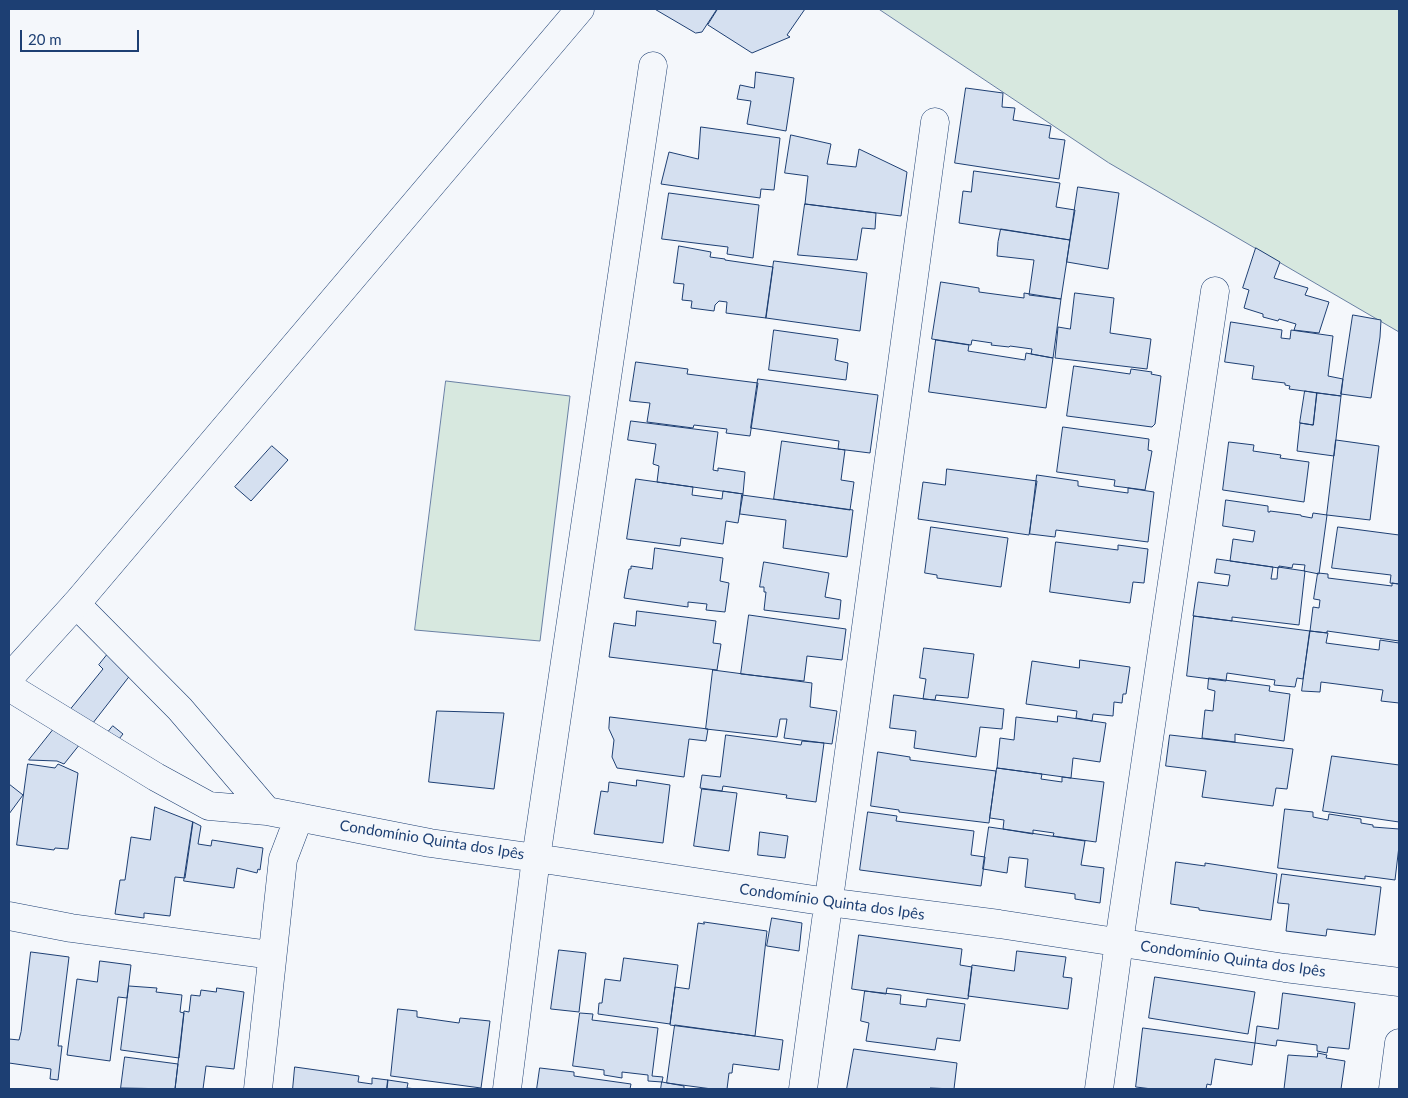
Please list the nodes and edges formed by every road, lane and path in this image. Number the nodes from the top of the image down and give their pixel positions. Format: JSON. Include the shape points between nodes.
{"nodes":[{"id":1,"x":580,"y":9,"type":"edge"},
{"id":2,"x":653,"y":66,"type":"dead end"},
{"id":3,"x":935,"y":122,"type":"dead end"},
{"id":4,"x":1215,"y":291,"type":"dead end"},
{"id":5,"x":76,"y":604,"type":"junction"},
{"id":6,"x":9,"y":678,"type":"edge"},
{"id":7,"x":9,"y":687,"type":"edge"},
{"id":8,"x":267,"y":810,"type":"junction"},
{"id":9,"x":298,"y":817,"type":"junction"},
{"id":10,"x":536,"y":858,"type":"junction"},
{"id":11,"x":828,"y":902,"type":"junction"},
{"id":12,"x":9,"y":916,"type":"edge"},
{"id":13,"x":1119,"y":942,"type":"junction"},
{"id":14,"x":271,"y":955,"type":"junction"},
{"id":15,"x":1399,"y":982,"type":"edge"},
{"id":16,"x":1399,"y":1043,"type":"edge"},
{"id":17,"x":258,"y":1089,"type":"edge"},
{"id":18,"x":507,"y":1089,"type":"edge"},
{"id":19,"x":803,"y":1089,"type":"edge"},
{"id":20,"x":1099,"y":1089,"type":"edge"},
{"id":21,"x":1393,"y":1089,"type":"edge"}],
"edges":[{"from":1,"to":5,"type":"street"},
{"from":2,"to":10,"type":"street"},
{"from":3,"to":11,"type":"street"},
{"from":4,"to":13,"type":"street"},
{"from":5,"to":6,"type":"street"},
{"from":5,"to":8,"type":"street","via":[[180,709]]},
{"from":7,"to":8,"type":"street","name":"Condomínio Quinta dos Ipês","via":[[156,777],[210,806]]},
{"from":8,"to":9,"type":"street","name":"Condomínio Quinta dos Ipês"},
{"from":9,"to":10,"type":"street","name":"Condomínio Quinta dos Ipês","via":[[430,843]]},
{"from":9,"to":14,"type":"street","via":[[283,859]]},
{"from":10,"to":11,"type":"street","name":"Condomínio Quinta dos Ipês"},
{"from":10,"to":18,"type":"street"},
{"from":11,"to":13,"type":"street","name":"Condomínio Quinta dos Ipês"},
{"from":11,"to":19,"type":"street"},
{"from":12,"to":14,"type":"street","via":[[71,928]]},
{"from":13,"to":15,"type":"street","name":"Condomínio Quinta dos Ipês"},
{"from":13,"to":20,"type":"street"},
{"from":14,"to":17,"type":"street"},
{"from":16,"to":21,"type":"street"}]}
